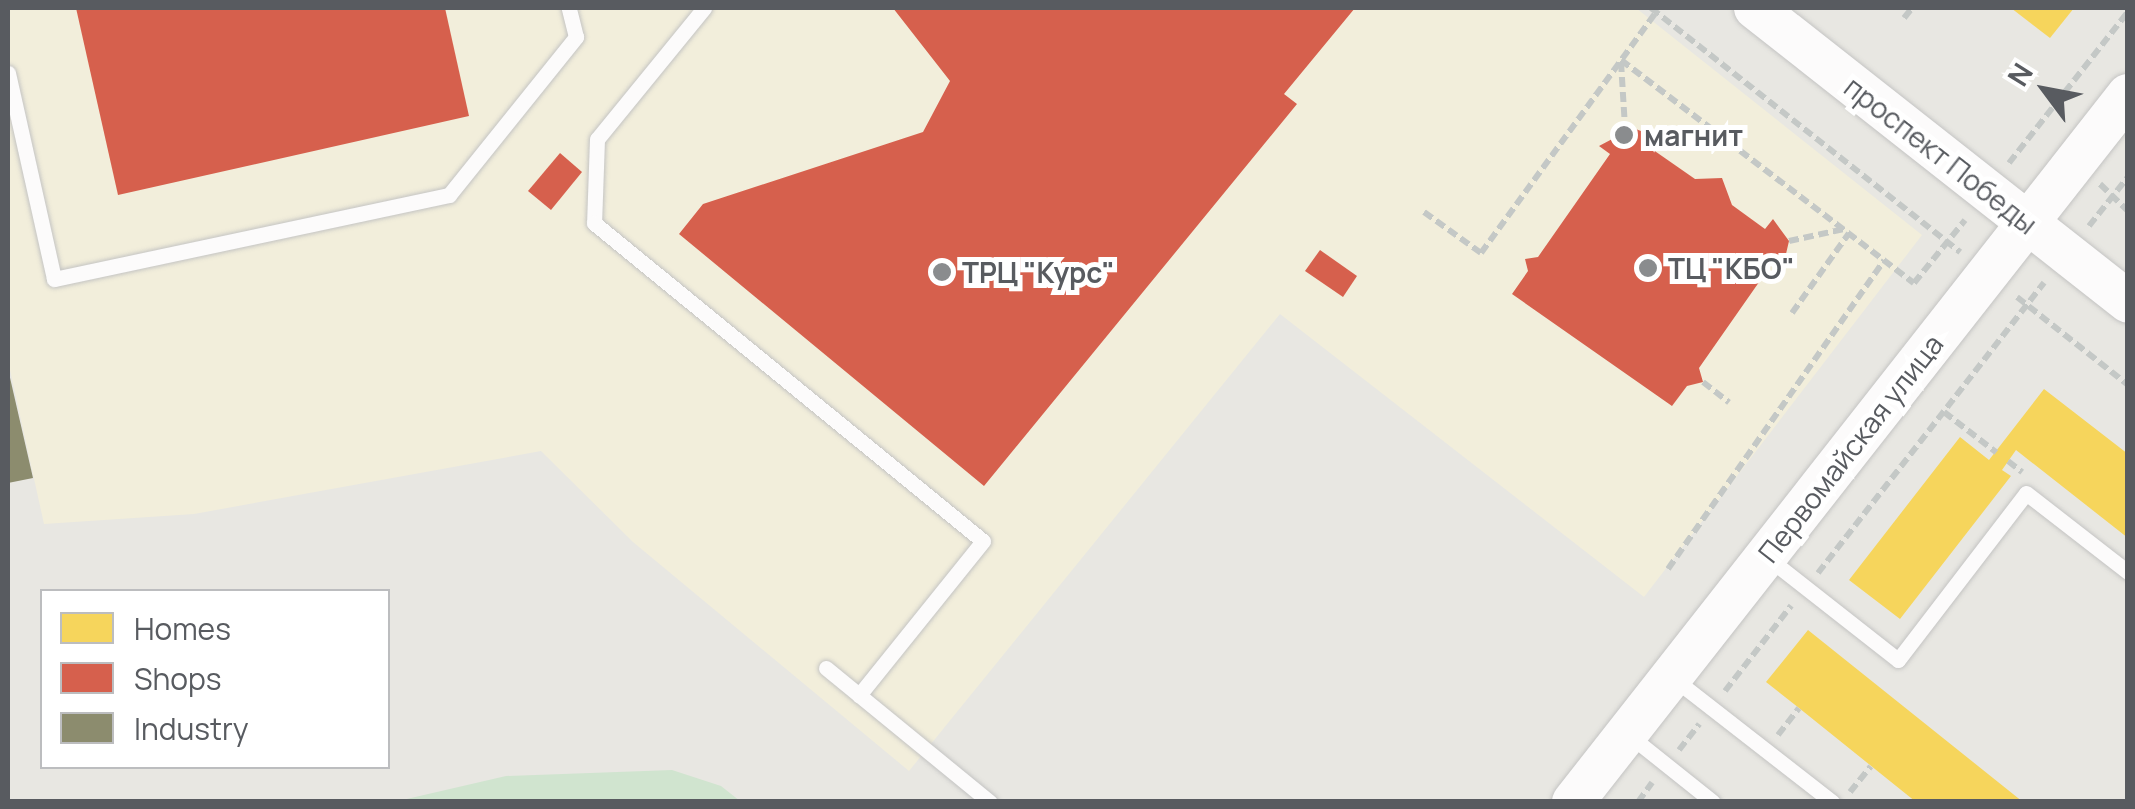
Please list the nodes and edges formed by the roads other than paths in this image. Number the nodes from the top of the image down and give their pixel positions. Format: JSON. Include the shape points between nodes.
{"nodes":[{"id":1,"x":568,"y":8,"type":"edge"},
{"id":2,"x":704,"y":8,"type":"edge"},
{"id":3,"x":1755,"y":8,"type":"edge"},
{"id":4,"x":8,"y":73,"type":"edge"},
{"id":5,"x":2128,"y":95,"type":"edge"},
{"id":6,"x":2027,"y":223,"type":"junction"},
{"id":7,"x":2128,"y":302,"type":"edge"},
{"id":8,"x":1765,"y":556,"type":"junction"},
{"id":9,"x":2128,"y":572,"type":"edge"},
{"id":10,"x":826,"y":668,"type":"dead end"},
{"id":11,"x":1671,"y":676,"type":"junction"},
{"id":12,"x":859,"y":695,"type":"junction"},
{"id":13,"x":1626,"y":732,"type":"junction"},
{"id":14,"x":990,"y":802,"type":"edge"},
{"id":15,"x":1572,"y":802,"type":"edge"},
{"id":16,"x":1713,"y":802,"type":"edge"},
{"id":17,"x":1832,"y":802,"type":"edge"}],
"edges":[{"from":1,"to":4,"type":"lane","via":[[576,37],[449,195],[54,279]]},
{"from":2,"to":12,"type":"lane","via":[[596,139],[594,224],[982,541]]},
{"from":3,"to":6,"type":"main road","name":"проспект Победы"},
{"from":5,"to":6,"type":"main road","name":"Первомайская улица"},
{"from":6,"to":7,"type":"main road","name":"проспект Победы"},
{"from":6,"to":8,"type":"main road","name":"Первомайская улица"},
{"from":8,"to":9,"type":"lane","via":[[1898,660],[2026,493]]},
{"from":8,"to":11,"type":"main road","name":"Первомайская улица"},
{"from":10,"to":12,"type":"lane"},
{"from":11,"to":13,"type":"main road","name":"Первомайская улица"},
{"from":11,"to":17,"type":"lane"},
{"from":12,"to":14,"type":"lane"},
{"from":13,"to":15,"type":"main road","name":"Первомайская улица"},
{"from":13,"to":16,"type":"lane"}]}
